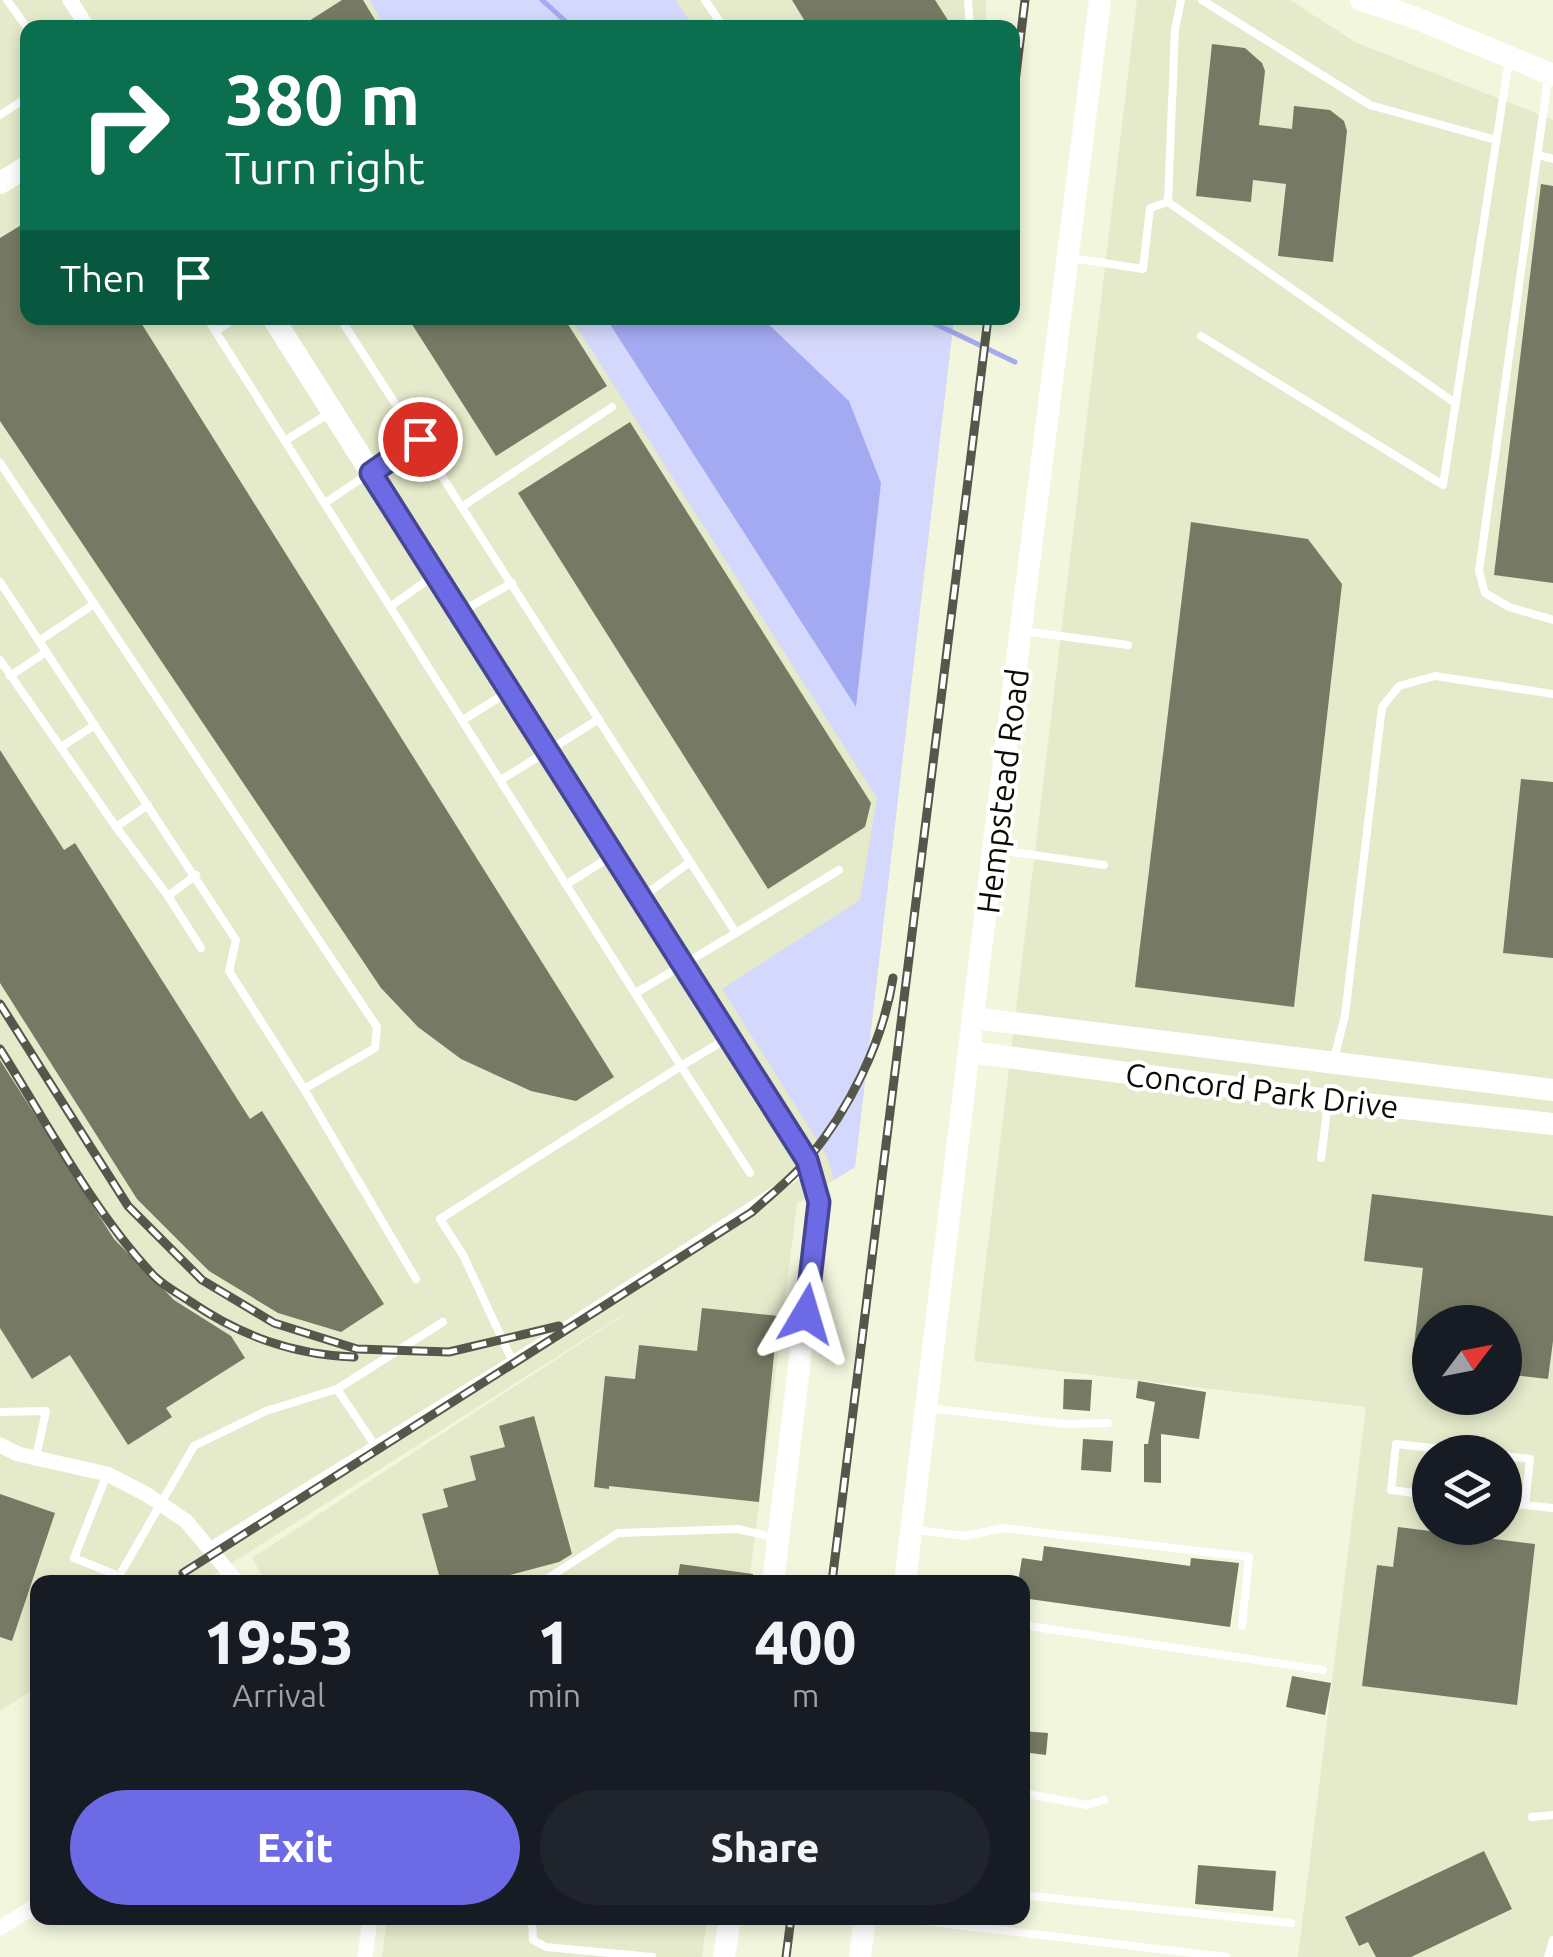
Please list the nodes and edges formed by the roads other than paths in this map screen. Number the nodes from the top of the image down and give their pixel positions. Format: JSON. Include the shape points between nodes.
{"nodes":[{"id":1,"x":1100,"y":0,"type":"edge"},
{"id":2,"x":1181,"y":0,"type":"edge"},
{"id":3,"x":1202,"y":0,"type":"edge"},
{"id":4,"x":1361,"y":0,"type":"edge"},
{"id":5,"x":1392,"y":0,"type":"edge"},
{"id":6,"x":1413,"y":17,"type":"junction"},
{"id":7,"x":1509,"y":59,"type":"junction"},
{"id":8,"x":1551,"y":74,"type":"edge"},
{"id":9,"x":1496,"y":140,"type":"junction"},
{"id":10,"x":1538,"y":155,"type":"junction"},
{"id":11,"x":1553,"y":159,"type":"edge"},
{"id":12,"x":1168,"y":202,"type":"junction"},
{"id":13,"x":1067,"y":258,"type":"junction"},
{"id":14,"x":212,"y":325,"type":"edge"},
{"id":15,"x":226,"y":325,"type":"edge"},
{"id":16,"x":277,"y":325,"type":"edge"},
{"id":17,"x":345,"y":325,"type":"edge"},
{"id":18,"x":216,"y":332,"type":"junction"},
{"id":19,"x":1200,"y":336,"type":"dead end"},
{"id":20,"x":1455,"y":403,"type":"junction"},
{"id":21,"x":612,"y":407,"type":"dead end"},
{"id":22,"x":332,"y":411,"type":"junction"},
{"id":23,"x":420,"y":439,"type":"junction"},
{"id":24,"x":286,"y":440,"type":"junction"},
{"id":25,"x":0,"y":463,"type":"edge"},
{"id":26,"x":371,"y":473,"type":"junction"},
{"id":27,"x":325,"y":502,"type":"junction"},
{"id":28,"x":462,"y":506,"type":"junction"},
{"id":29,"x":436,"y":574,"type":"junction"},
{"id":30,"x":0,"y":582,"type":"edge"},
{"id":31,"x":512,"y":582,"type":"junction"},
{"id":32,"x":94,"y":604,"type":"junction"},
{"id":33,"x":391,"y":606,"type":"junction"},
{"id":34,"x":460,"y":612,"type":"junction"},
{"id":35,"x":1553,"y":620,"type":"edge"},
{"id":36,"x":1023,"y":631,"type":"junction"},
{"id":37,"x":39,"y":642,"type":"junction"},
{"id":38,"x":1128,"y":645,"type":"dead end"},
{"id":39,"x":46,"y":652,"type":"junction"},
{"id":40,"x":0,"y":660,"type":"edge"},
{"id":41,"x":10,"y":676,"type":"junction"},
{"id":42,"x":510,"y":691,"type":"junction"},
{"id":43,"x":1553,"y":694,"type":"edge"},
{"id":44,"x":599,"y":719,"type":"junction"},
{"id":45,"x":463,"y":720,"type":"junction"},
{"id":46,"x":94,"y":725,"type":"junction"},
{"id":47,"x":60,"y":748,"type":"junction"},
{"id":48,"x":548,"y":752,"type":"junction"},
{"id":49,"x":500,"y":780,"type":"junction"},
{"id":50,"x":148,"y":805,"type":"junction"},
{"id":51,"x":116,"y":828,"type":"junction"},
{"id":52,"x":993,"y":850,"type":"junction"},
{"id":53,"x":614,"y":854,"type":"junction"},
{"id":54,"x":690,"y":862,"type":"junction"},
{"id":55,"x":1104,"y":865,"type":"dead end"},
{"id":56,"x":839,"y":870,"type":"dead end"},
{"id":57,"x":196,"y":876,"type":"junction"},
{"id":58,"x":566,"y":884,"type":"junction"},
{"id":59,"x":168,"y":896,"type":"junction"},
{"id":60,"x":641,"y":898,"type":"junction"},
{"id":61,"x":736,"y":934,"type":"junction"},
{"id":62,"x":201,"y":948,"type":"dead end"},
{"id":63,"x":684,"y":965,"type":"junction"},
{"id":64,"x":636,"y":993,"type":"junction"},
{"id":65,"x":974,"y":1018,"type":"junction"},
{"id":66,"x":730,"y":1037,"type":"junction"},
{"id":67,"x":970,"y":1052,"type":"junction"},
{"id":68,"x":1333,"y":1063,"type":"junction"},
{"id":69,"x":682,"y":1066,"type":"junction"},
{"id":70,"x":304,"y":1089,"type":"junction"},
{"id":71,"x":1553,"y":1090,"type":"edge"},
{"id":72,"x":1328,"y":1100,"type":"junction"},
{"id":73,"x":1553,"y":1124,"type":"edge"},
{"id":74,"x":1321,"y":1158,"type":"dead end"},
{"id":75,"x":810,"y":1167,"type":"junction"},
{"id":76,"x":750,"y":1173,"type":"dead end"},
{"id":77,"x":416,"y":1279,"type":"dead end"},
{"id":78,"x":443,"y":1322,"type":"dead end"},
{"id":79,"x":512,"y":1360,"type":"junction"},
{"id":80,"x":337,"y":1389,"type":"junction"},
{"id":81,"x":927,"y":1408,"type":"junction"},
{"id":82,"x":0,"y":1412,"type":"edge"},
{"id":83,"x":1108,"y":1423,"type":"dead end"},
{"id":84,"x":374,"y":1444,"type":"junction"},
{"id":85,"x":0,"y":1445,"type":"edge"},
{"id":86,"x":1412,"y":1446,"type":"edge"},
{"id":87,"x":36,"y":1457,"type":"junction"},
{"id":88,"x":1522,"y":1458,"type":"edge"},
{"id":89,"x":107,"y":1474,"type":"junction"},
{"id":90,"x":1412,"y":1492,"type":"edge"},
{"id":91,"x":159,"y":1503,"type":"junction"},
{"id":92,"x":1522,"y":1505,"type":"edge"},
{"id":93,"x":1525,"y":1505,"type":"junction"},
{"id":94,"x":1553,"y":1508,"type":"edge"},
{"id":95,"x":912,"y":1530,"type":"junction"},
{"id":96,"x":779,"y":1538,"type":"junction"},
{"id":97,"x":208,"y":1548,"type":"junction"},
{"id":98,"x":116,"y":1575,"type":"edge"},
{"id":99,"x":120,"y":1575,"type":"edge"},
{"id":100,"x":230,"y":1575,"type":"edge"},
{"id":101,"x":553,"y":1575,"type":"edge"},
{"id":102,"x":775,"y":1575,"type":"edge"},
{"id":103,"x":906,"y":1575,"type":"edge"},
{"id":104,"x":1030,"y":1625,"type":"edge"},
{"id":105,"x":1242,"y":1626,"type":"dead end"},
{"id":106,"x":1322,"y":1670,"type":"dead end"},
{"id":107,"x":1030,"y":1795,"type":"edge"},
{"id":108,"x":1104,"y":1800,"type":"dead end"},
{"id":109,"x":1553,"y":1815,"type":"edge"},
{"id":110,"x":1532,"y":1817,"type":"dead end"},
{"id":111,"x":1030,"y":1896,"type":"edge"},
{"id":112,"x":30,"y":1908,"type":"edge"},
{"id":113,"x":3,"y":1922,"type":"edge"},
{"id":114,"x":1291,"y":1924,"type":"dead end"},
{"id":115,"x":369,"y":1925,"type":"edge"},
{"id":116,"x":532,"y":1925,"type":"edge"},
{"id":117,"x":729,"y":1925,"type":"edge"},
{"id":118,"x":864,"y":1925,"type":"edge"},
{"id":119,"x":958,"y":1925,"type":"edge"},
{"id":120,"x":1553,"y":1940,"type":"edge"},
{"id":121,"x":365,"y":1957,"type":"edge"},
{"id":122,"x":652,"y":1957,"type":"edge"},
{"id":123,"x":724,"y":1957,"type":"edge"},
{"id":124,"x":860,"y":1957,"type":"edge"},
{"id":125,"x":1226,"y":1957,"type":"edge"},
{"id":126,"x":1548,"y":1957,"type":"edge"}],
"edges":[{"from":1,"to":13,"type":"street","name":"Hempstead Road"},
{"from":2,"to":12,"type":"lane","via":[[1174,30]]},
{"from":3,"to":9,"type":"lane","via":[[1370,106]]},
{"from":4,"to":6,"type":"street"},
{"from":5,"to":6,"type":"street"},
{"from":6,"to":7,"type":"street"},
{"from":7,"to":8,"type":"street"},
{"from":7,"to":9,"type":"lane"},
{"from":8,"to":10,"type":"lane"},
{"from":9,"to":20,"type":"lane"},
{"from":10,"to":11,"type":"lane"},
{"from":10,"to":35,"type":"lane","via":[[1479,571],[1485,592]]},
{"from":12,"to":13,"type":"lane","via":[[1150,208],[1143,269]]},
{"from":12,"to":20,"type":"lane"},
{"from":13,"to":36,"type":"street","name":"Hempstead Road"},
{"from":14,"to":18,"type":"lane"},
{"from":15,"to":18,"type":"lane"},
{"from":16,"to":22,"type":"street"},
{"from":17,"to":23,"type":"lane"},
{"from":18,"to":24,"type":"lane"},
{"from":19,"to":20,"type":"lane","via":[[1443,485]]},
{"from":21,"to":28,"type":"lane"},
{"from":22,"to":24,"type":"lane"},
{"from":22,"to":26,"type":"street"},
{"from":23,"to":26,"type":"lane"},
{"from":23,"to":28,"type":"lane"},
{"from":24,"to":27,"type":"lane"},
{"from":25,"to":32,"type":"lane"},
{"from":26,"to":27,"type":"lane"},
{"from":26,"to":29,"type":"street"},
{"from":27,"to":33,"type":"lane"},
{"from":28,"to":31,"type":"lane"},
{"from":29,"to":33,"type":"lane"},
{"from":29,"to":34,"type":"street"},
{"from":30,"to":37,"type":"lane"},
{"from":31,"to":34,"type":"lane"},
{"from":31,"to":44,"type":"lane"},
{"from":32,"to":37,"type":"lane"},
{"from":32,"to":70,"type":"lane","via":[[377,1028],[375,1048]]},
{"from":33,"to":45,"type":"lane"},
{"from":34,"to":42,"type":"street"},
{"from":36,"to":38,"type":"lane"},
{"from":36,"to":52,"type":"street","name":"Hempstead Road"},
{"from":37,"to":39,"type":"lane"},
{"from":39,"to":41,"type":"lane"},
{"from":39,"to":46,"type":"lane"},
{"from":40,"to":41,"type":"lane"},
{"from":41,"to":47,"type":"lane"},
{"from":42,"to":45,"type":"lane"},
{"from":42,"to":48,"type":"street"},
{"from":43,"to":68,"type":"lane","via":[[1435,676],[1399,686],[1382,707],[1345,1015]]},
{"from":44,"to":48,"type":"lane"},
{"from":44,"to":54,"type":"lane"},
{"from":45,"to":49,"type":"lane"},
{"from":46,"to":47,"type":"lane"},
{"from":46,"to":50,"type":"lane"},
{"from":47,"to":51,"type":"lane"},
{"from":48,"to":49,"type":"lane"},
{"from":48,"to":53,"type":"street"},
{"from":49,"to":58,"type":"lane"},
{"from":50,"to":51,"type":"lane"},
{"from":50,"to":57,"type":"lane"},
{"from":51,"to":59,"type":"lane"},
{"from":52,"to":55,"type":"lane"},
{"from":52,"to":65,"type":"street","name":"Hempstead Road"},
{"from":53,"to":58,"type":"lane"},
{"from":53,"to":60,"type":"street"},
{"from":54,"to":60,"type":"lane"},
{"from":54,"to":61,"type":"lane"},
{"from":56,"to":61,"type":"lane"},
{"from":57,"to":59,"type":"lane"},
{"from":57,"to":70,"type":"lane","via":[[236,940],[229,971]]},
{"from":58,"to":64,"type":"lane"},
{"from":59,"to":62,"type":"lane"},
{"from":60,"to":63,"type":"street"},
{"from":61,"to":63,"type":"lane"},
{"from":63,"to":64,"type":"lane"},
{"from":63,"to":66,"type":"street"},
{"from":64,"to":69,"type":"lane"},
{"from":65,"to":67,"type":"street","name":"Hempstead Road"},
{"from":65,"to":68,"type":"street","name":"Concord Park Drive"},
{"from":66,"to":69,"type":"lane"},
{"from":66,"to":75,"type":"street"},
{"from":67,"to":72,"type":"street","name":"Concord Park Drive"},
{"from":67,"to":81,"type":"street","name":"Hempstead Road"},
{"from":68,"to":71,"type":"street","name":"Concord Park Drive"},
{"from":68,"to":72,"type":"street"},
{"from":69,"to":76,"type":"lane"},
{"from":69,"to":79,"type":"lane","via":[[440,1219]]},
{"from":70,"to":77,"type":"lane"},
{"from":72,"to":73,"type":"street","name":"Concord Park Drive"},
{"from":72,"to":74,"type":"lane"},
{"from":75,"to":79,"type":"lane"},
{"from":75,"to":96,"type":"street","via":[[819,1202]]},
{"from":78,"to":80,"type":"lane"},
{"from":79,"to":84,"type":"lane"},
{"from":80,"to":84,"type":"lane"},
{"from":80,"to":91,"type":"lane","via":[[266,1411],[194,1446]]},
{"from":81,"to":83,"type":"lane"},
{"from":81,"to":95,"type":"street","name":"Hempstead Road"},
{"from":82,"to":87,"type":"lane","via":[[46,1411]]},
{"from":84,"to":97,"type":"lane"},
{"from":85,"to":87,"type":"street"},
{"from":86,"to":90,"type":"lane","via":[[1396,1444],[1391,1490]]},
{"from":87,"to":89,"type":"street"},
{"from":88,"to":93,"type":"lane","via":[[1530,1459]]},
{"from":89,"to":91,"type":"street"},
{"from":89,"to":98,"type":"lane","via":[[74,1558]]},
{"from":91,"to":97,"type":"street","via":[[186,1521]]},
{"from":91,"to":99,"type":"lane"},
{"from":92,"to":93,"type":"lane"},
{"from":93,"to":94,"type":"lane"},
{"from":95,"to":103,"type":"street","name":"Hempstead Road"},
{"from":95,"to":105,"type":"lane","via":[[966,1536],[1003,1528],[1248,1557]]},
{"from":96,"to":101,"type":"lane","via":[[738,1529],[618,1533]]},
{"from":96,"to":102,"type":"street"},
{"from":97,"to":100,"type":"street"},
{"from":104,"to":106,"type":"lane"},
{"from":107,"to":108,"type":"lane","via":[[1087,1806]]},
{"from":109,"to":110,"type":"lane"},
{"from":111,"to":114,"type":"lane"},
{"from":112,"to":113,"type":"street"},
{"from":115,"to":121,"type":"street"},
{"from":116,"to":122,"type":"lane","via":[[533,1940],[546,1948]]},
{"from":117,"to":123,"type":"street"},
{"from":118,"to":124,"type":"street"},
{"from":119,"to":125,"type":"lane"},
{"from":120,"to":126,"type":"lane"}]}
